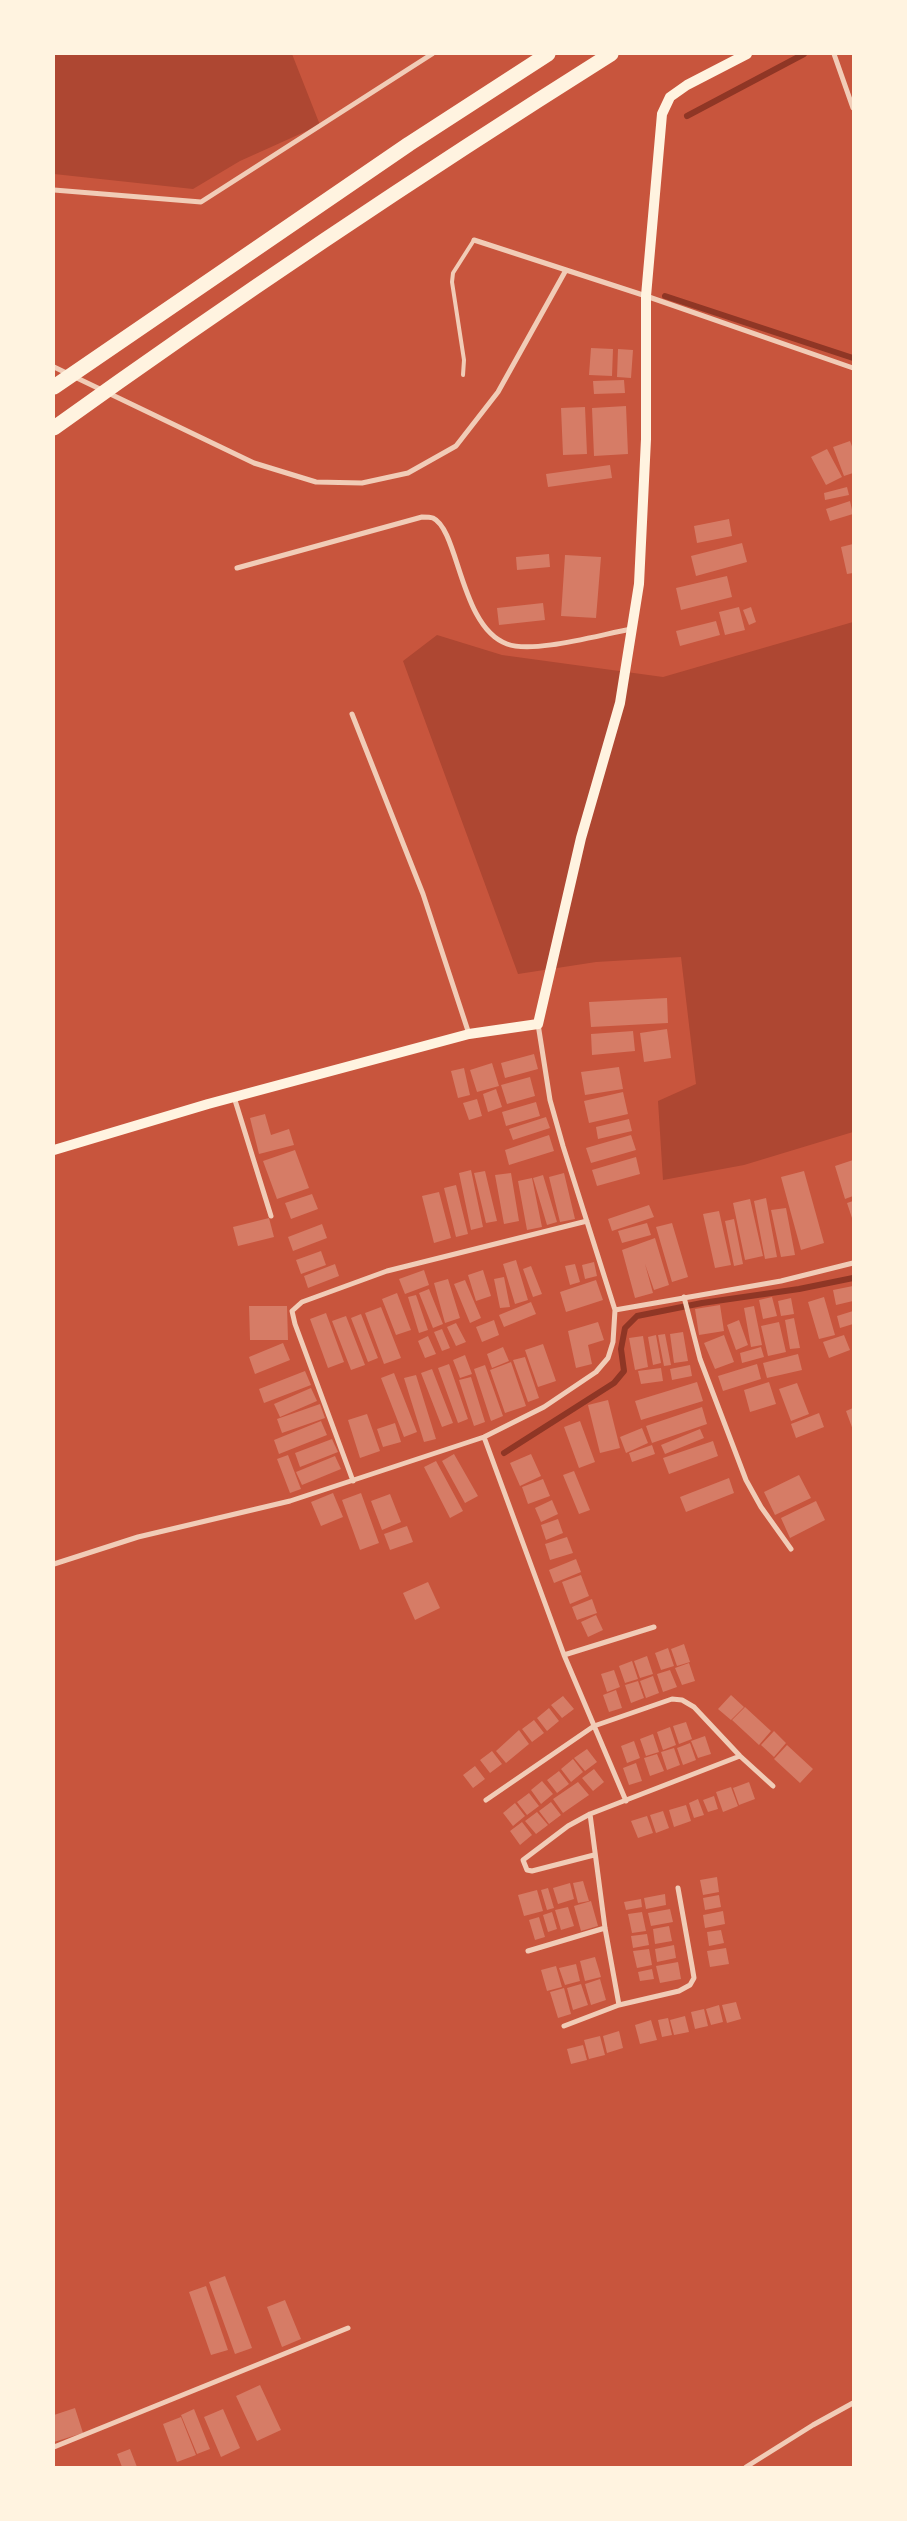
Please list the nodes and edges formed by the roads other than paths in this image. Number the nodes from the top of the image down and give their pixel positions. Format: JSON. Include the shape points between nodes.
{"nodes":[{"id":1,"x":432,"y":54,"type":"edge"},
{"id":2,"x":548,"y":54,"type":"edge"},
{"id":3,"x":611,"y":54,"type":"edge"},
{"id":4,"x":747,"y":54,"type":"edge"},
{"id":5,"x":834,"y":54,"type":"edge"},
{"id":6,"x":853,"y":108,"type":"edge"},
{"id":7,"x":54,"y":190,"type":"edge"},
{"id":8,"x":474,"y":240,"type":"joint"},
{"id":9,"x":566,"y":270,"type":"junction"},
{"id":10,"x":646,"y":296,"type":"junction"},
{"id":11,"x":54,"y":367,"type":"edge"},
{"id":12,"x":853,"y":368,"type":"edge"},
{"id":13,"x":463,"y":375,"type":"dead end"},
{"id":14,"x":54,"y":387,"type":"edge"},
{"id":15,"x":54,"y":428,"type":"edge"},
{"id":16,"x":237,"y":568,"type":"dead end"},
{"id":17,"x":632,"y":629,"type":"junction"},
{"id":18,"x":352,"y":714,"type":"dead end"},
{"id":19,"x":538,"y":1024,"type":"junction"},
{"id":20,"x":470,"y":1034,"type":"junction"},
{"id":21,"x":234,"y":1097,"type":"junction"},
{"id":22,"x":54,"y":1150,"type":"edge"},
{"id":23,"x":271,"y":1216,"type":"dead end"},
{"id":24,"x":587,"y":1221,"type":"junction"},
{"id":25,"x":853,"y":1263,"type":"edge"},
{"id":26,"x":684,"y":1297,"type":"junction"},
{"id":27,"x":615,"y":1310,"type":"junction"},
{"id":28,"x":484,"y":1437,"type":"junction"},
{"id":29,"x":353,"y":1481,"type":"junction"},
{"id":30,"x":791,"y":1549,"type":"dead end"},
{"id":31,"x":54,"y":1564,"type":"edge"},
{"id":32,"x":654,"y":1626,"type":"dead end"},
{"id":33,"x":564,"y":1654,"type":"junction"},
{"id":34,"x":594,"y":1726,"type":"junction"},
{"id":35,"x":740,"y":1756,"type":"junction"},
{"id":36,"x":773,"y":1786,"type":"dead end"},
{"id":37,"x":486,"y":1800,"type":"dead end"},
{"id":38,"x":626,"y":1801,"type":"junction"},
{"id":39,"x":590,"y":1814,"type":"junction"},
{"id":40,"x":594,"y":1855,"type":"junction"},
{"id":41,"x":678,"y":1888,"type":"dead end"},
{"id":42,"x":604,"y":1928,"type":"junction"},
{"id":43,"x":528,"y":1951,"type":"dead end"},
{"id":44,"x":619,"y":2005,"type":"junction"},
{"id":45,"x":564,"y":2026,"type":"dead end"},
{"id":46,"x":348,"y":2328,"type":"dead end"},
{"id":47,"x":853,"y":2404,"type":"edge"},
{"id":48,"x":54,"y":2447,"type":"edge"},
{"id":49,"x":746,"y":2467,"type":"edge"}],
"edges":[{"from":1,"to":7,"type":"street","via":[[201,202]]},
{"from":2,"to":14,"type":"highway","via":[[409,144]]},
{"from":3,"to":15,"type":"highway","via":[[418,179]]},
{"from":4,"to":10,"type":"main road","via":[[681,89],[670,97],[662,114]]},
{"from":5,"to":6,"type":"street"},
{"from":8,"to":9,"type":"street"},
{"from":8,"to":13,"type":"lane","via":[[453,273],[452,282],[464,360]]},
{"from":9,"to":10,"type":"street"},
{"from":9,"to":11,"type":"street","via":[[498,392],[456,446],[408,473],[362,483],[316,482],[254,463]]},
{"from":10,"to":12,"type":"street"},
{"from":10,"to":17,"type":"main road","via":[[645,493],[640,584]]},
{"from":16,"to":17,"type":"street","via":[[422,516],[441,525],[469,600],[488,632],[507,644],[533,647]]},
{"from":17,"to":19,"type":"main road","via":[[620,703],[581,838]]},
{"from":18,"to":20,"type":"street","via":[[423,894]]},
{"from":19,"to":20,"type":"main road"},
{"from":19,"to":24,"type":"street","via":[[550,1100]]},
{"from":20,"to":21,"type":"main road"},
{"from":21,"to":22,"type":"main road"},
{"from":21,"to":23,"type":"street"},
{"from":24,"to":27,"type":"street"},
{"from":24,"to":29,"type":"street","via":[[387,1272],[302,1302],[292,1311]]},
{"from":25,"to":26,"type":"street","via":[[781,1281]]},
{"from":26,"to":27,"type":"street"},
{"from":26,"to":30,"type":"street","via":[[700,1359],[746,1480]]},
{"from":27,"to":28,"type":"street","via":[[613,1342],[608,1358],[596,1372],[544,1407]]},
{"from":28,"to":29,"type":"street"},
{"from":28,"to":33,"type":"street"},
{"from":29,"to":31,"type":"street","via":[[290,1501],[138,1537]]},
{"from":32,"to":33,"type":"street"},
{"from":33,"to":34,"type":"street"},
{"from":34,"to":35,"type":"street","via":[[672,1699],[682,1700],[694,1707]]},
{"from":34,"to":37,"type":"street"},
{"from":34,"to":38,"type":"street"},
{"from":35,"to":36,"type":"street"},
{"from":35,"to":38,"type":"street"},
{"from":38,"to":39,"type":"street"},
{"from":39,"to":40,"type":"street"},
{"from":39,"to":40,"type":"street","via":[[568,1826],[523,1863],[527,1870],[532,1871]]},
{"from":40,"to":42,"type":"street"},
{"from":41,"to":44,"type":"street","via":[[694,1978],[690,1985],[679,1991]]},
{"from":42,"to":43,"type":"street"},
{"from":42,"to":44,"type":"street"},
{"from":44,"to":45,"type":"street"},
{"from":46,"to":48,"type":"street"},
{"from":47,"to":49,"type":"street","via":[[812,2425]]}]}
